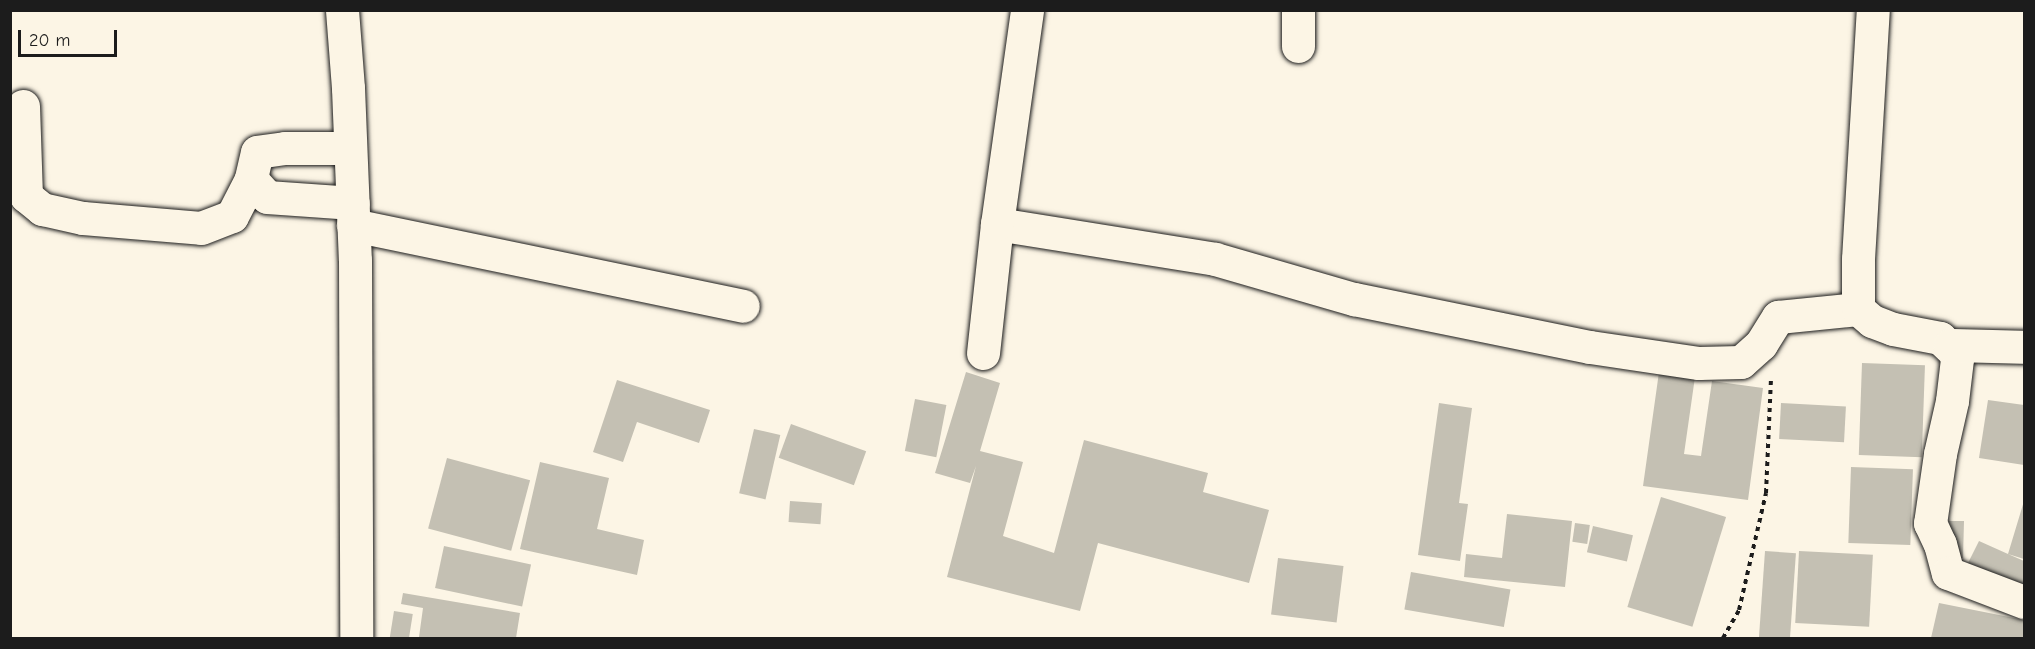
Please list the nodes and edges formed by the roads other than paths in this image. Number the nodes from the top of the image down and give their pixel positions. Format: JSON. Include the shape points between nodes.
{"nodes":[{"id":1,"x":342,"y":10,"type":"edge"},
{"id":2,"x":1028,"y":10,"type":"edge"},
{"id":3,"x":1298,"y":10,"type":"edge"},
{"id":4,"x":1873,"y":10,"type":"edge"},
{"id":5,"x":1298,"y":46,"type":"dead end"},
{"id":6,"x":23,"y":106,"type":"dead end"},
{"id":7,"x":350,"y":148,"type":"junction"},
{"id":8,"x":251,"y":179,"type":"junction"},
{"id":9,"x":353,"y":214,"type":"junction"},
{"id":10,"x":997,"y":224,"type":"junction"},
{"id":11,"x":743,"y":306,"type":"dead end"},
{"id":12,"x":1858,"y":309,"type":"junction"},
{"id":13,"x":1950,"y":345,"type":"junction"},
{"id":14,"x":2025,"y":347,"type":"edge"},
{"id":15,"x":983,"y":353,"type":"dead end"},
{"id":16,"x":2025,"y":602,"type":"edge"},
{"id":17,"x":356,"y":639,"type":"edge"}],
"edges":[{"from":1,"to":7,"type":"street"},
{"from":2,"to":10,"type":"street"},
{"from":3,"to":5,"type":"street"},
{"from":4,"to":12,"type":"street"},
{"from":6,"to":8,"type":"street","via":[[26,196],[42,209],[83,218],[201,228],[232,216]]},
{"from":7,"to":8,"type":"street","via":[[257,152]]},
{"from":7,"to":9,"type":"street"},
{"from":8,"to":9,"type":"street","via":[[267,197]]},
{"from":9,"to":11,"type":"street"},
{"from":9,"to":17,"type":"street"},
{"from":10,"to":12,"type":"street","via":[[1215,259],[1354,299],[1590,347],[1699,363],[1740,362],[1760,345],[1778,317]]},
{"from":10,"to":15,"type":"street"},
{"from":12,"to":13,"type":"street","via":[[1872,321],[1941,338]]},
{"from":13,"to":14,"type":"street"},
{"from":13,"to":16,"type":"street","via":[[1957,359],[1953,401],[1930,523],[1948,573]]}]}
